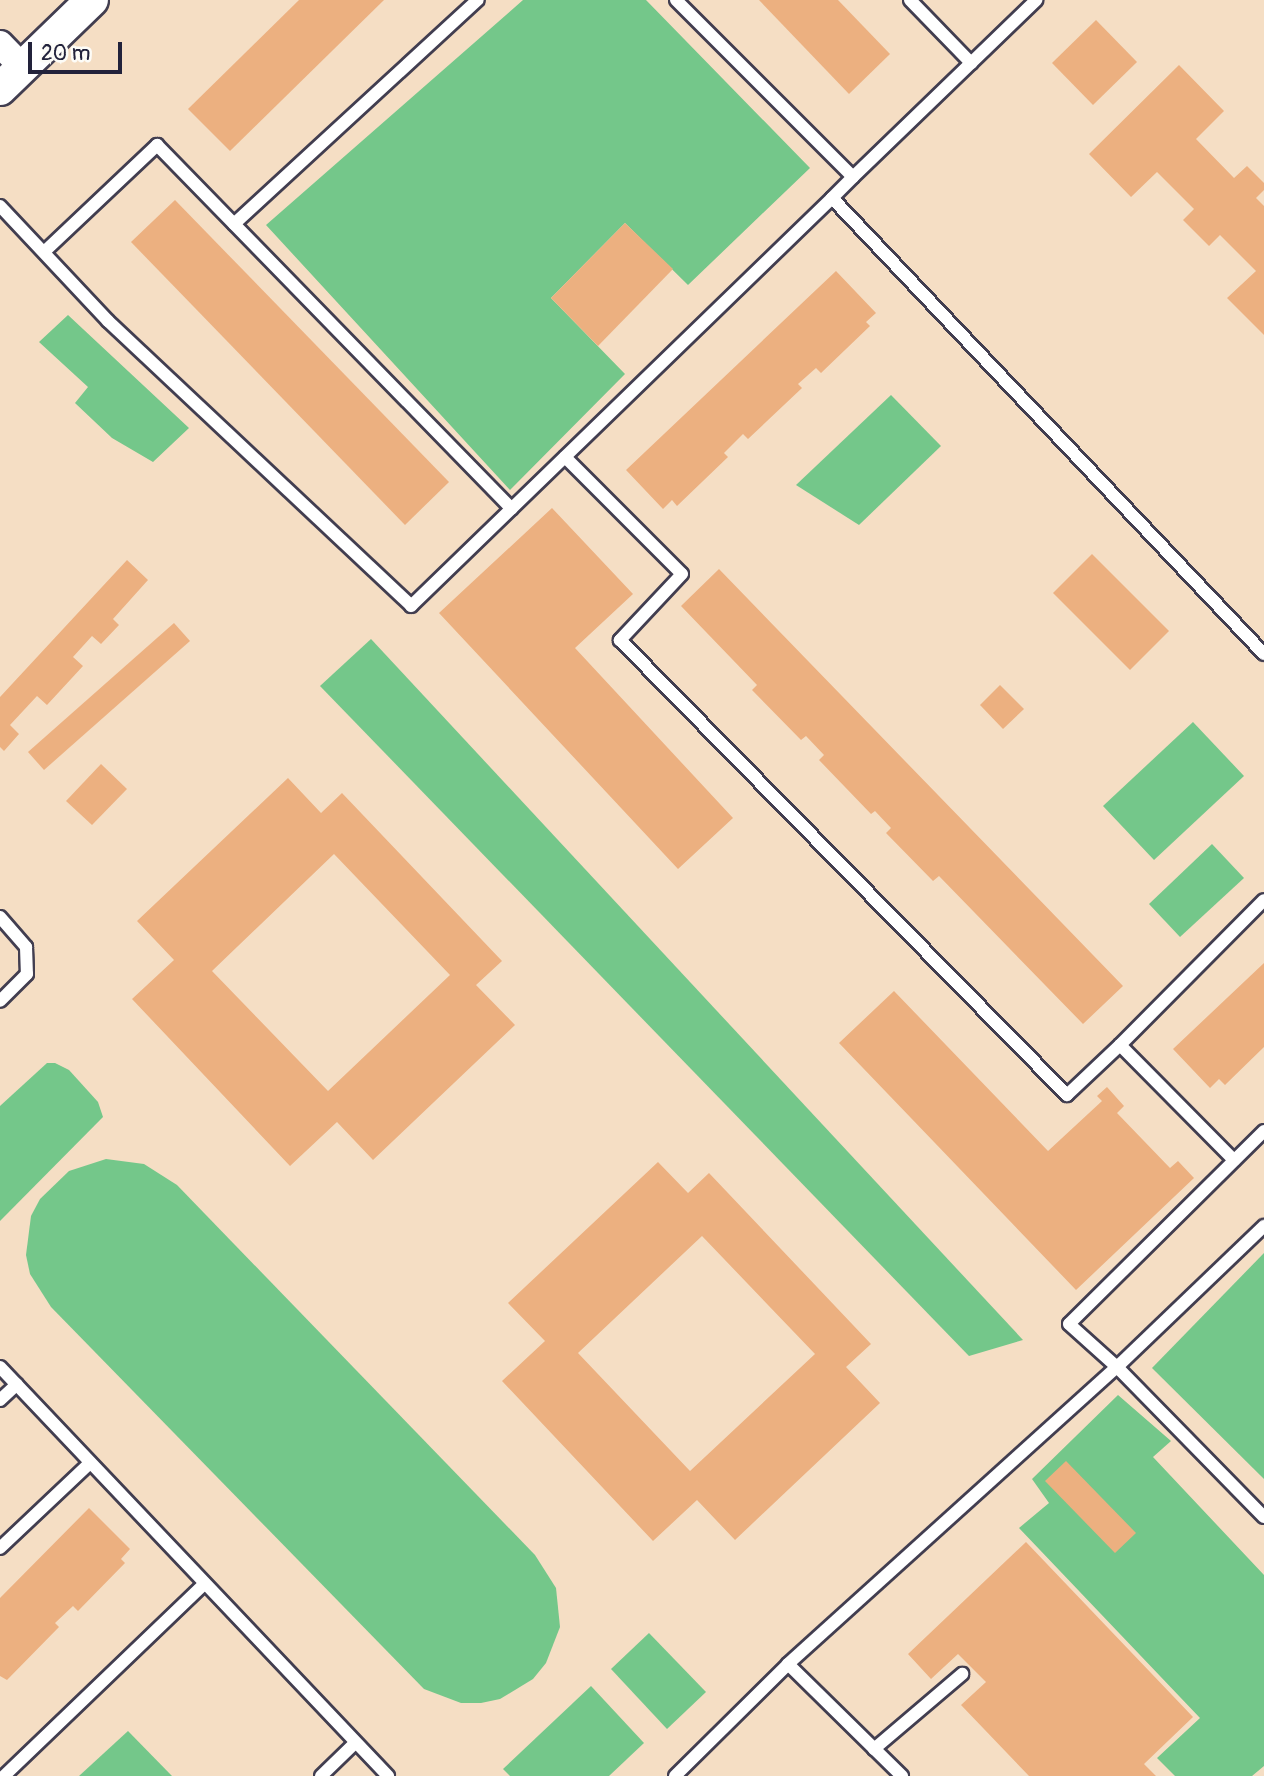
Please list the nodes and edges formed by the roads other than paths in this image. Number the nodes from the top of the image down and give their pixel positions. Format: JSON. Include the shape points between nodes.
{"nodes":[{"id":1,"x":92,"y":0,"type":"edge"},
{"id":2,"x":478,"y":0,"type":"edge"},
{"id":3,"x":676,"y":0,"type":"edge"},
{"id":4,"x":910,"y":0,"type":"edge"},
{"id":5,"x":1035,"y":0,"type":"edge"},
{"id":6,"x":0,"y":44,"type":"edge"},
{"id":7,"x":971,"y":63,"type":"junction"},
{"id":8,"x":11,"y":78,"type":"edge"},
{"id":9,"x":853,"y":177,"type":"junction"},
{"id":10,"x":832,"y":198,"type":"junction"},
{"id":11,"x":0,"y":206,"type":"edge"},
{"id":12,"x":234,"y":224,"type":"junction"},
{"id":13,"x":44,"y":252,"type":"junction"},
{"id":14,"x":565,"y":457,"type":"junction"},
{"id":15,"x":512,"y":509,"type":"junction"},
{"id":16,"x":1264,"y":654,"type":"edge"},
{"id":17,"x":1264,"y":900,"type":"edge"},
{"id":18,"x":0,"y":917,"type":"edge"},
{"id":19,"x":0,"y":1001,"type":"edge"},
{"id":20,"x":1120,"y":1045,"type":"junction"},
{"id":21,"x":1264,"y":1131,"type":"edge"},
{"id":22,"x":1234,"y":1160,"type":"junction"},
{"id":23,"x":1264,"y":1226,"type":"edge"},
{"id":24,"x":0,"y":1367,"type":"edge"},
{"id":25,"x":1117,"y":1367,"type":"junction"},
{"id":26,"x":17,"y":1384,"type":"junction"},
{"id":27,"x":0,"y":1400,"type":"edge"},
{"id":28,"x":90,"y":1463,"type":"junction"},
{"id":29,"x":1264,"y":1517,"type":"edge"},
{"id":30,"x":0,"y":1548,"type":"edge"},
{"id":31,"x":204,"y":1584,"type":"junction"},
{"id":32,"x":788,"y":1664,"type":"junction"},
{"id":33,"x":962,"y":1674,"type":"dead end"},
{"id":34,"x":355,"y":1743,"type":"junction"},
{"id":35,"x":874,"y":1749,"type":"junction"},
{"id":36,"x":4,"y":1776,"type":"edge"},
{"id":37,"x":321,"y":1776,"type":"edge"},
{"id":38,"x":388,"y":1776,"type":"edge"},
{"id":39,"x":675,"y":1776,"type":"edge"},
{"id":40,"x":902,"y":1776,"type":"edge"}],
"edges":[{"from":1,"to":8,"type":"street"},
{"from":2,"to":12,"type":"lane"},
{"from":3,"to":9,"type":"lane"},
{"from":4,"to":7,"type":"lane"},
{"from":5,"to":7,"type":"lane"},
{"from":6,"to":8,"type":"street"},
{"from":7,"to":9,"type":"lane"},
{"from":9,"to":10,"type":"lane"},
{"from":10,"to":14,"type":"lane"},
{"from":10,"to":16,"type":"lane"},
{"from":11,"to":13,"type":"lane"},
{"from":12,"to":13,"type":"lane","via":[[157,145]]},
{"from":12,"to":15,"type":"lane"},
{"from":13,"to":15,"type":"lane","via":[[108,321],[411,606]]},
{"from":14,"to":15,"type":"lane"},
{"from":14,"to":20,"type":"lane","via":[[682,574],[620,640],[1068,1095]]},
{"from":17,"to":20,"type":"lane"},
{"from":18,"to":19,"type":"lane","via":[[26,947],[27,974]]},
{"from":20,"to":22,"type":"lane"},
{"from":21,"to":22,"type":"lane"},
{"from":22,"to":25,"type":"lane","via":[[1069,1324]]},
{"from":23,"to":25,"type":"lane"},
{"from":24,"to":26,"type":"lane"},
{"from":25,"to":29,"type":"lane"},
{"from":25,"to":32,"type":"lane"},
{"from":26,"to":27,"type":"lane"},
{"from":26,"to":28,"type":"lane"},
{"from":28,"to":30,"type":"lane"},
{"from":28,"to":31,"type":"lane"},
{"from":31,"to":34,"type":"lane"},
{"from":31,"to":36,"type":"lane"},
{"from":32,"to":35,"type":"lane"},
{"from":32,"to":39,"type":"lane"},
{"from":33,"to":35,"type":"lane"},
{"from":34,"to":37,"type":"lane"},
{"from":34,"to":38,"type":"lane"},
{"from":35,"to":40,"type":"lane"}]}
